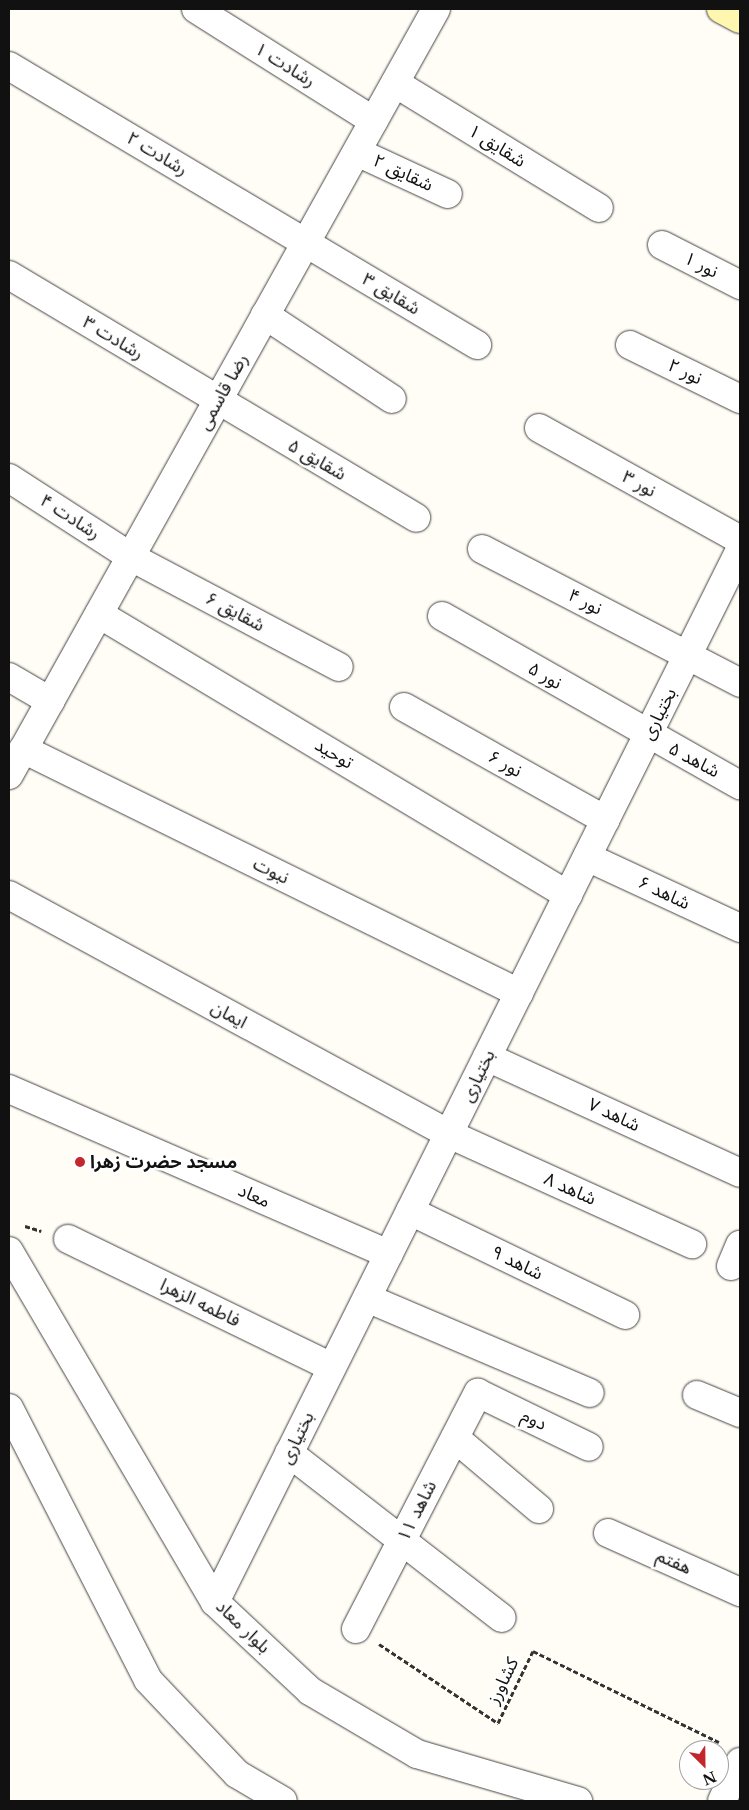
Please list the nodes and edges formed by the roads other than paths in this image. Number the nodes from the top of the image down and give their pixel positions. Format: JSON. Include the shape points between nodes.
{"nodes":[{"id":1,"x":196,"y":9,"type":"edge"},
{"id":2,"x":436,"y":9,"type":"edge"},
{"id":3,"x":721,"y":9,"type":"edge"},
{"id":4,"x":740,"y":19,"type":"edge"},
{"id":5,"x":9,"y":66,"type":"edge"},
{"id":6,"x":395,"y":83,"type":"junction"},
{"id":7,"x":374,"y":121,"type":"junction"},
{"id":8,"x":357,"y":152,"type":"junction"},
{"id":9,"x":448,"y":194,"type":"dead end"},
{"id":10,"x":599,"y":208,"type":"dead end"},
{"id":11,"x":306,"y":242,"type":"junction"},
{"id":12,"x":662,"y":246,"type":"dead end"},
{"id":13,"x":9,"y":275,"type":"edge"},
{"id":14,"x":740,"y":285,"type":"edge"},
{"id":15,"x":265,"y":316,"type":"junction"},
{"id":16,"x":477,"y":345,"type":"dead end"},
{"id":17,"x":630,"y":345,"type":"dead end"},
{"id":18,"x":740,"y":399,"type":"edge"},
{"id":19,"x":392,"y":400,"type":"dead end"},
{"id":20,"x":217,"y":402,"type":"junction"},
{"id":21,"x":539,"y":428,"type":"dead end"},
{"id":22,"x":9,"y":478,"type":"edge"},
{"id":23,"x":416,"y":518,"type":"dead end"},
{"id":24,"x":740,"y":540,"type":"edge"},
{"id":25,"x":482,"y":549,"type":"dead end"},
{"id":26,"x":740,"y":550,"type":"edge"},
{"id":27,"x":131,"y":557,"type":"junction"},
{"id":28,"x":731,"y":591,"type":"edge"},
{"id":29,"x":99,"y":614,"type":"junction"},
{"id":30,"x":442,"y":616,"type":"dead end"},
{"id":31,"x":688,"y":656,"type":"junction"},
{"id":32,"x":340,"y":667,"type":"dead end"},
{"id":33,"x":9,"y":677,"type":"edge"},
{"id":34,"x":740,"y":683,"type":"edge"},
{"id":35,"x":50,"y":701,"type":"junction"},
{"id":36,"x":404,"y":707,"type":"dead end"},
{"id":37,"x":647,"y":736,"type":"junction"},
{"id":38,"x":23,"y":749,"type":"junction"},
{"id":39,"x":9,"y":775,"type":"edge"},
{"id":40,"x":740,"y":785,"type":"edge"},
{"id":41,"x":605,"y":820,"type":"junction"},
{"id":42,"x":587,"y":857,"type":"junction"},
{"id":43,"x":9,"y":895,"type":"edge"},
{"id":44,"x":568,"y":895,"type":"junction"},
{"id":45,"x":740,"y":928,"type":"edge"},
{"id":46,"x":519,"y":993,"type":"junction"},
{"id":47,"x":487,"y":1057,"type":"junction"},
{"id":48,"x":9,"y":1089,"type":"edge"},
{"id":49,"x":448,"y":1134,"type":"junction"},
{"id":50,"x":740,"y":1173,"type":"edge"},
{"id":51,"x":410,"y":1211,"type":"junction"},
{"id":52,"x":68,"y":1239,"type":"road end"},
{"id":53,"x":692,"y":1244,"type":"dead end"},
{"id":54,"x":9,"y":1251,"type":"edge"},
{"id":55,"x":389,"y":1254,"type":"junction"},
{"id":56,"x":367,"y":1298,"type":"junction"},
{"id":57,"x":625,"y":1315,"type":"dead end"},
{"id":58,"x":332,"y":1367,"type":"junction"},
{"id":59,"x":478,"y":1393,"type":"joint"},
{"id":60,"x":590,"y":1393,"type":"dead end"},
{"id":61,"x":697,"y":1395,"type":"dead end"},
{"id":62,"x":9,"y":1408,"type":"edge"},
{"id":63,"x":740,"y":1413,"type":"edge"},
{"id":64,"x":455,"y":1438,"type":"junction"},
{"id":65,"x":589,"y":1447,"type":"dead end"},
{"id":66,"x":289,"y":1453,"type":"junction"},
{"id":67,"x":540,"y":1509,"type":"dead end"},
{"id":68,"x":608,"y":1533,"type":"dead end"},
{"id":69,"x":402,"y":1541,"type":"junction"},
{"id":70,"x":740,"y":1592,"type":"edge"},
{"id":71,"x":215,"y":1602,"type":"junction"},
{"id":72,"x":502,"y":1618,"type":"dead end"},
{"id":73,"x":356,"y":1629,"type":"road end"},
{"id":74,"x":732,"y":1753,"type":"edge"},
{"id":75,"x":283,"y":1801,"type":"edge"},
{"id":76,"x":578,"y":1801,"type":"edge"},
{"id":77,"x":722,"y":1801,"type":"edge"}],
"edges":[{"from":1,"to":7,"type":"street","name":"رشادت ۱"},
{"from":2,"to":6,"type":"street","name":"رضا قاسمی"},
{"from":3,"to":4,"type":"main road"},
{"from":5,"to":11,"type":"street","name":"رشادت ۲"},
{"from":6,"to":7,"type":"street","name":"رضا قاسمی"},
{"from":6,"to":10,"type":"street","name":"شقایق ۱"},
{"from":7,"to":8,"type":"street","name":"رضا قاسمی"},
{"from":8,"to":9,"type":"street","name":"شقایق ۲"},
{"from":8,"to":11,"type":"street","name":"رضا قاسمی"},
{"from":11,"to":15,"type":"street","name":"رضا قاسمی"},
{"from":11,"to":16,"type":"street","name":"شقایق ۳"},
{"from":12,"to":14,"type":"street","name":"نور ۱"},
{"from":13,"to":20,"type":"street","name":"رشادت ۳"},
{"from":15,"to":19,"type":"street"},
{"from":15,"to":20,"type":"street","name":"رضا قاسمی"},
{"from":17,"to":18,"type":"street","name":"نور ۲"},
{"from":20,"to":23,"type":"street","name":"شقایق ۵"},
{"from":20,"to":27,"type":"street","name":"رضا قاسمی"},
{"from":21,"to":24,"type":"street","name":"نور ۳"},
{"from":22,"to":27,"type":"street","name":"رشادت ۴"},
{"from":25,"to":31,"type":"street","name":"نور ۴"},
{"from":26,"to":28,"type":"street","name":"بختیاری"},
{"from":27,"to":29,"type":"street","name":"رضا قاسمی"},
{"from":27,"to":32,"type":"street","name":"شقایق ۶"},
{"from":28,"to":31,"type":"street","name":"بختیاری"},
{"from":29,"to":35,"type":"street","name":"رضا قاسمی"},
{"from":29,"to":44,"type":"street","name":"توحید"},
{"from":30,"to":37,"type":"street","name":"نور ۵"},
{"from":31,"to":34,"type":"street","name":"نور ۴"},
{"from":31,"to":37,"type":"street","name":"بختیاری"},
{"from":33,"to":35,"type":"street"},
{"from":35,"to":38,"type":"street","name":"رضا قاسمی"},
{"from":36,"to":41,"type":"street","name":"نور ۶"},
{"from":37,"to":40,"type":"street","name":"شاهد ۵"},
{"from":37,"to":41,"type":"street","name":"بختیاری"},
{"from":38,"to":39,"type":"street","name":"رضا قاسمی"},
{"from":38,"to":46,"type":"street","name":"نبوت"},
{"from":41,"to":42,"type":"street","name":"بختیاری"},
{"from":42,"to":44,"type":"street","name":"بختیاری"},
{"from":42,"to":45,"type":"street","name":"شاهد ۶"},
{"from":43,"to":49,"type":"street","name":"ایمان"},
{"from":44,"to":46,"type":"street","name":"بختیاری"},
{"from":46,"to":47,"type":"street","name":"بختیاری"},
{"from":47,"to":49,"type":"street","name":"بختیاری"},
{"from":47,"to":50,"type":"street","name":"شاهد ۷"},
{"from":48,"to":55,"type":"street","name":"معاد"},
{"from":49,"to":51,"type":"street","name":"بختیاری"},
{"from":49,"to":53,"type":"street","name":"شاهد ۸"},
{"from":51,"to":55,"type":"street","name":"بختیاری"},
{"from":51,"to":57,"type":"street","name":"شاهد ۹"},
{"from":52,"to":58,"type":"street","name":"فاطمه الزهرا"},
{"from":54,"to":71,"type":"street","name":"بلوار معاد"},
{"from":55,"to":56,"type":"street","name":"بختیاری"},
{"from":56,"to":58,"type":"street","name":"بختیاری"},
{"from":56,"to":60,"type":"street"},
{"from":58,"to":66,"type":"street","name":"بختیاری"},
{"from":59,"to":64,"type":"street","name":"شاهد ۱۱"},
{"from":59,"to":65,"type":"street","name":"دوم"},
{"from":61,"to":63,"type":"street"},
{"from":62,"to":75,"type":"street","via":[[148,1680],[237,1774]]},
{"from":64,"to":67,"type":"street"},
{"from":64,"to":69,"type":"street","name":"شاهد ۱۱"},
{"from":66,"to":69,"type":"street"},
{"from":66,"to":71,"type":"street","name":"بختیاری"},
{"from":68,"to":70,"type":"street","name":"هفتم"},
{"from":69,"to":72,"type":"street"},
{"from":69,"to":73,"type":"street","name":"شاهد ۱۱"},
{"from":71,"to":76,"type":"street","name":"بلوار معاد","via":[[310,1691],[417,1754]]},
{"from":74,"to":77,"type":"street"}]}
